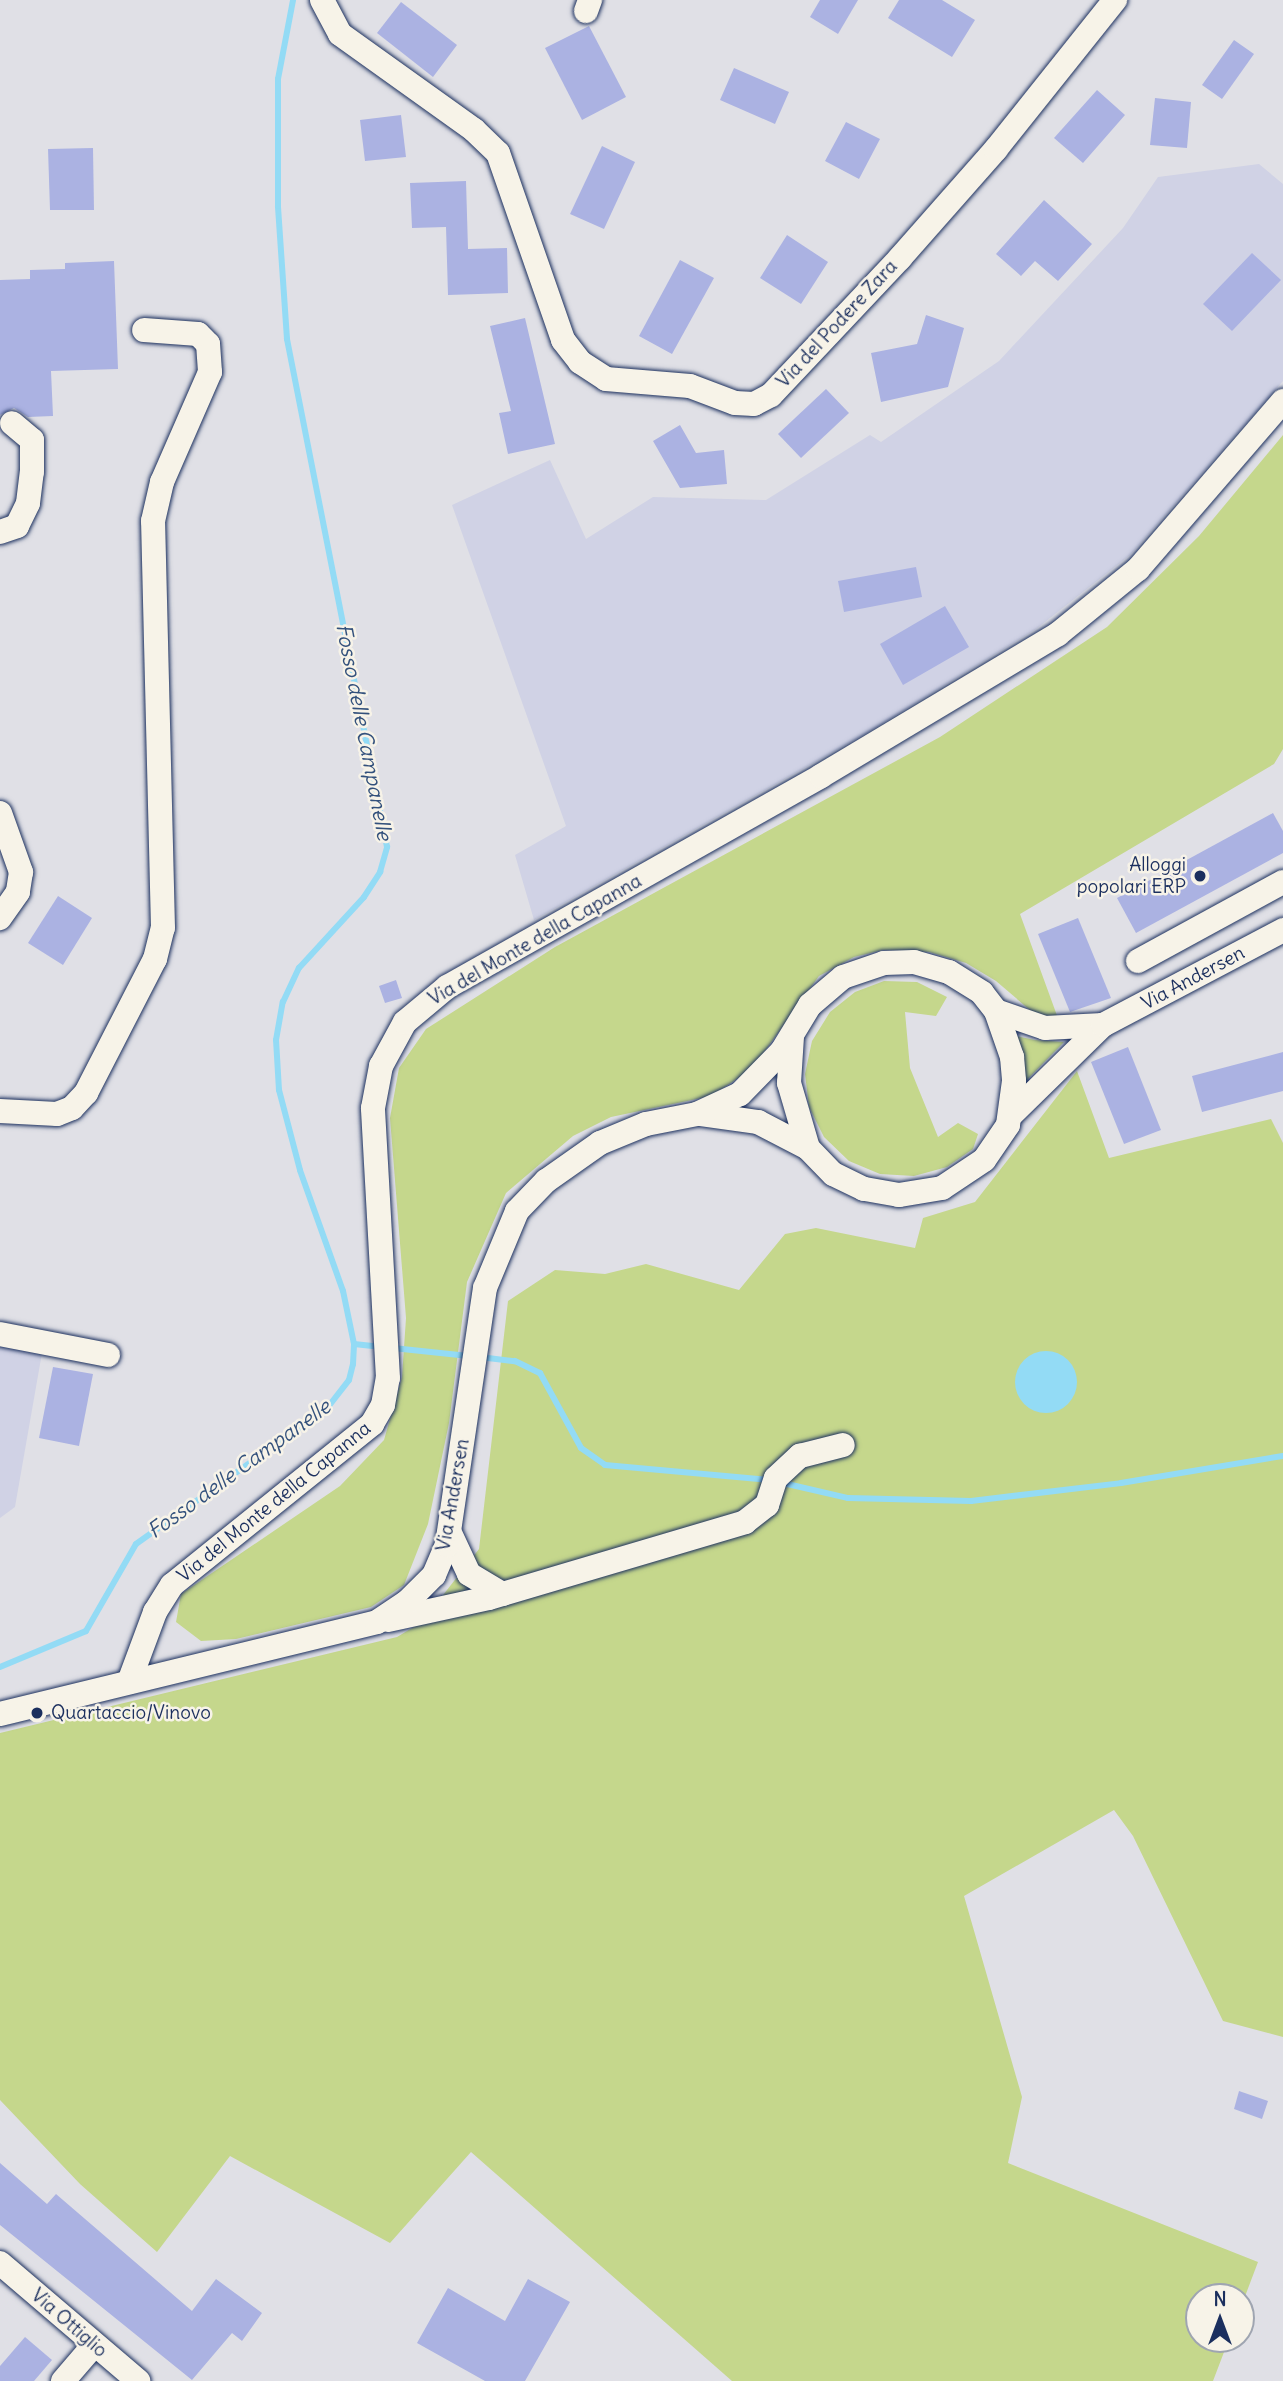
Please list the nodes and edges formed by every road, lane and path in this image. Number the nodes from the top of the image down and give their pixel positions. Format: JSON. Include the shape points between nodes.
{"nodes":[{"id":1,"x":322,"y":0,"type":"edge"},
{"id":2,"x":1106,"y":2,"type":"edge"},
{"id":3,"x":144,"y":330,"type":"dead end"},
{"id":4,"x":1283,"y":401,"type":"edge"},
{"id":5,"x":12,"y":422,"type":"dead end"},
{"id":6,"x":0,"y":532,"type":"edge"},
{"id":7,"x":0,"y":813,"type":"edge"},
{"id":8,"x":1283,"y":882,"type":"edge"},
{"id":9,"x":0,"y":918,"type":"edge"},
{"id":10,"x":1283,"y":930,"type":"edge"},
{"id":11,"x":1138,"y":961,"type":"dead end"},
{"id":12,"x":996,"y":1011,"type":"junction"},
{"id":13,"x":1103,"y":1024,"type":"junction"},
{"id":14,"x":792,"y":1036,"type":"junction"},
{"id":15,"x":0,"y":1111,"type":"edge"},
{"id":16,"x":697,"y":1114,"type":"junction"},
{"id":17,"x":1011,"y":1115,"type":"junction"},
{"id":18,"x":808,"y":1148,"type":"junction"},
{"id":19,"x":0,"y":1334,"type":"edge"},
{"id":20,"x":108,"y":1355,"type":"dead end"},
{"id":21,"x":843,"y":1445,"type":"dead end"},
{"id":22,"x":450,"y":1533,"type":"junction"},
{"id":23,"x":502,"y":1594,"type":"junction"},
{"id":24,"x":377,"y":1622,"type":"junction"},
{"id":25,"x":129,"y":1682,"type":"junction"},
{"id":26,"x":0,"y":1714,"type":"edge"},
{"id":27,"x":0,"y":2263,"type":"edge"},
{"id":28,"x":94,"y":2345,"type":"junction"},
{"id":29,"x":63,"y":2381,"type":"edge"},
{"id":30,"x":138,"y":2381,"type":"edge"}],
"edges":[{"from":1,"to":2,"type":"street","name":"Via del Podere Zara","via":[[340,34],[474,130],[498,153],[563,340],[580,362],[606,379],[690,386],[754,404],[771,395],[996,149]]},
{"from":3,"to":15,"type":"street","via":[[198,334],[208,344],[210,372],[162,482],[153,521],[163,928],[155,959],[86,1093],[72,1108],[57,1114]]},
{"from":4,"to":25,"type":"street","name":"Via del Monte della Capanna","via":[[1138,569],[1058,634],[855,756],[447,987],[412,1014],[384,1057],[373,1098],[386,1393],[372,1424],[172,1585],[155,1612]]},
{"from":5,"to":6,"type":"street","via":[[32,440],[32,472],[28,503],[17,526]]},
{"from":7,"to":9,"type":"street","via":[[21,872],[18,892]]},
{"from":8,"to":11,"type":"street"},
{"from":10,"to":13,"type":"street","name":"Via Andersen"},
{"from":12,"to":13,"type":"street","name":"Via Andersen","via":[[1045,1028]]},
{"from":12,"to":14,"type":"street","name":"Via Andersen","via":[[982,993],[949,972],[914,962],[884,963],[862,968],[828,987],[810,1004]]},
{"from":12,"to":17,"type":"street","name":"Via Andersen","via":[[1014,1067]]},
{"from":13,"to":17,"type":"street","name":"Via Andersen"},
{"from":14,"to":16,"type":"street","name":"Via Andersen","via":[[754,1084]]},
{"from":14,"to":18,"type":"street","name":"Via Andersen","via":[[789,1083]]},
{"from":16,"to":18,"type":"street","name":"Via Andersen","via":[[758,1122]]},
{"from":16,"to":22,"type":"street","name":"Via Andersen","via":[[646,1125],[600,1143],[534,1192],[510,1222],[496,1254],[475,1351]]},
{"from":17,"to":18,"type":"street","name":"Via Andersen","via":[[998,1144],[976,1168],[926,1193],[899,1195],[864,1189],[833,1174]]},
{"from":19,"to":20,"type":"street"},
{"from":21,"to":23,"type":"street","via":[[800,1456],[774,1484],[767,1506],[745,1522]]},
{"from":22,"to":23,"type":"street","via":[[469,1574]]},
{"from":22,"to":24,"type":"street","name":"Via Andersen","via":[[433,1575],[407,1602]]},
{"from":23,"to":24,"type":"street"},
{"from":24,"to":25,"type":"street","name":"Via Andersen"},
{"from":25,"to":26,"type":"street","name":"Via Andersen"},
{"from":27,"to":28,"type":"street","name":"Via Ottiglio"},
{"from":28,"to":29,"type":"street"},
{"from":28,"to":30,"type":"street","name":"Via Ottiglio"}]}
